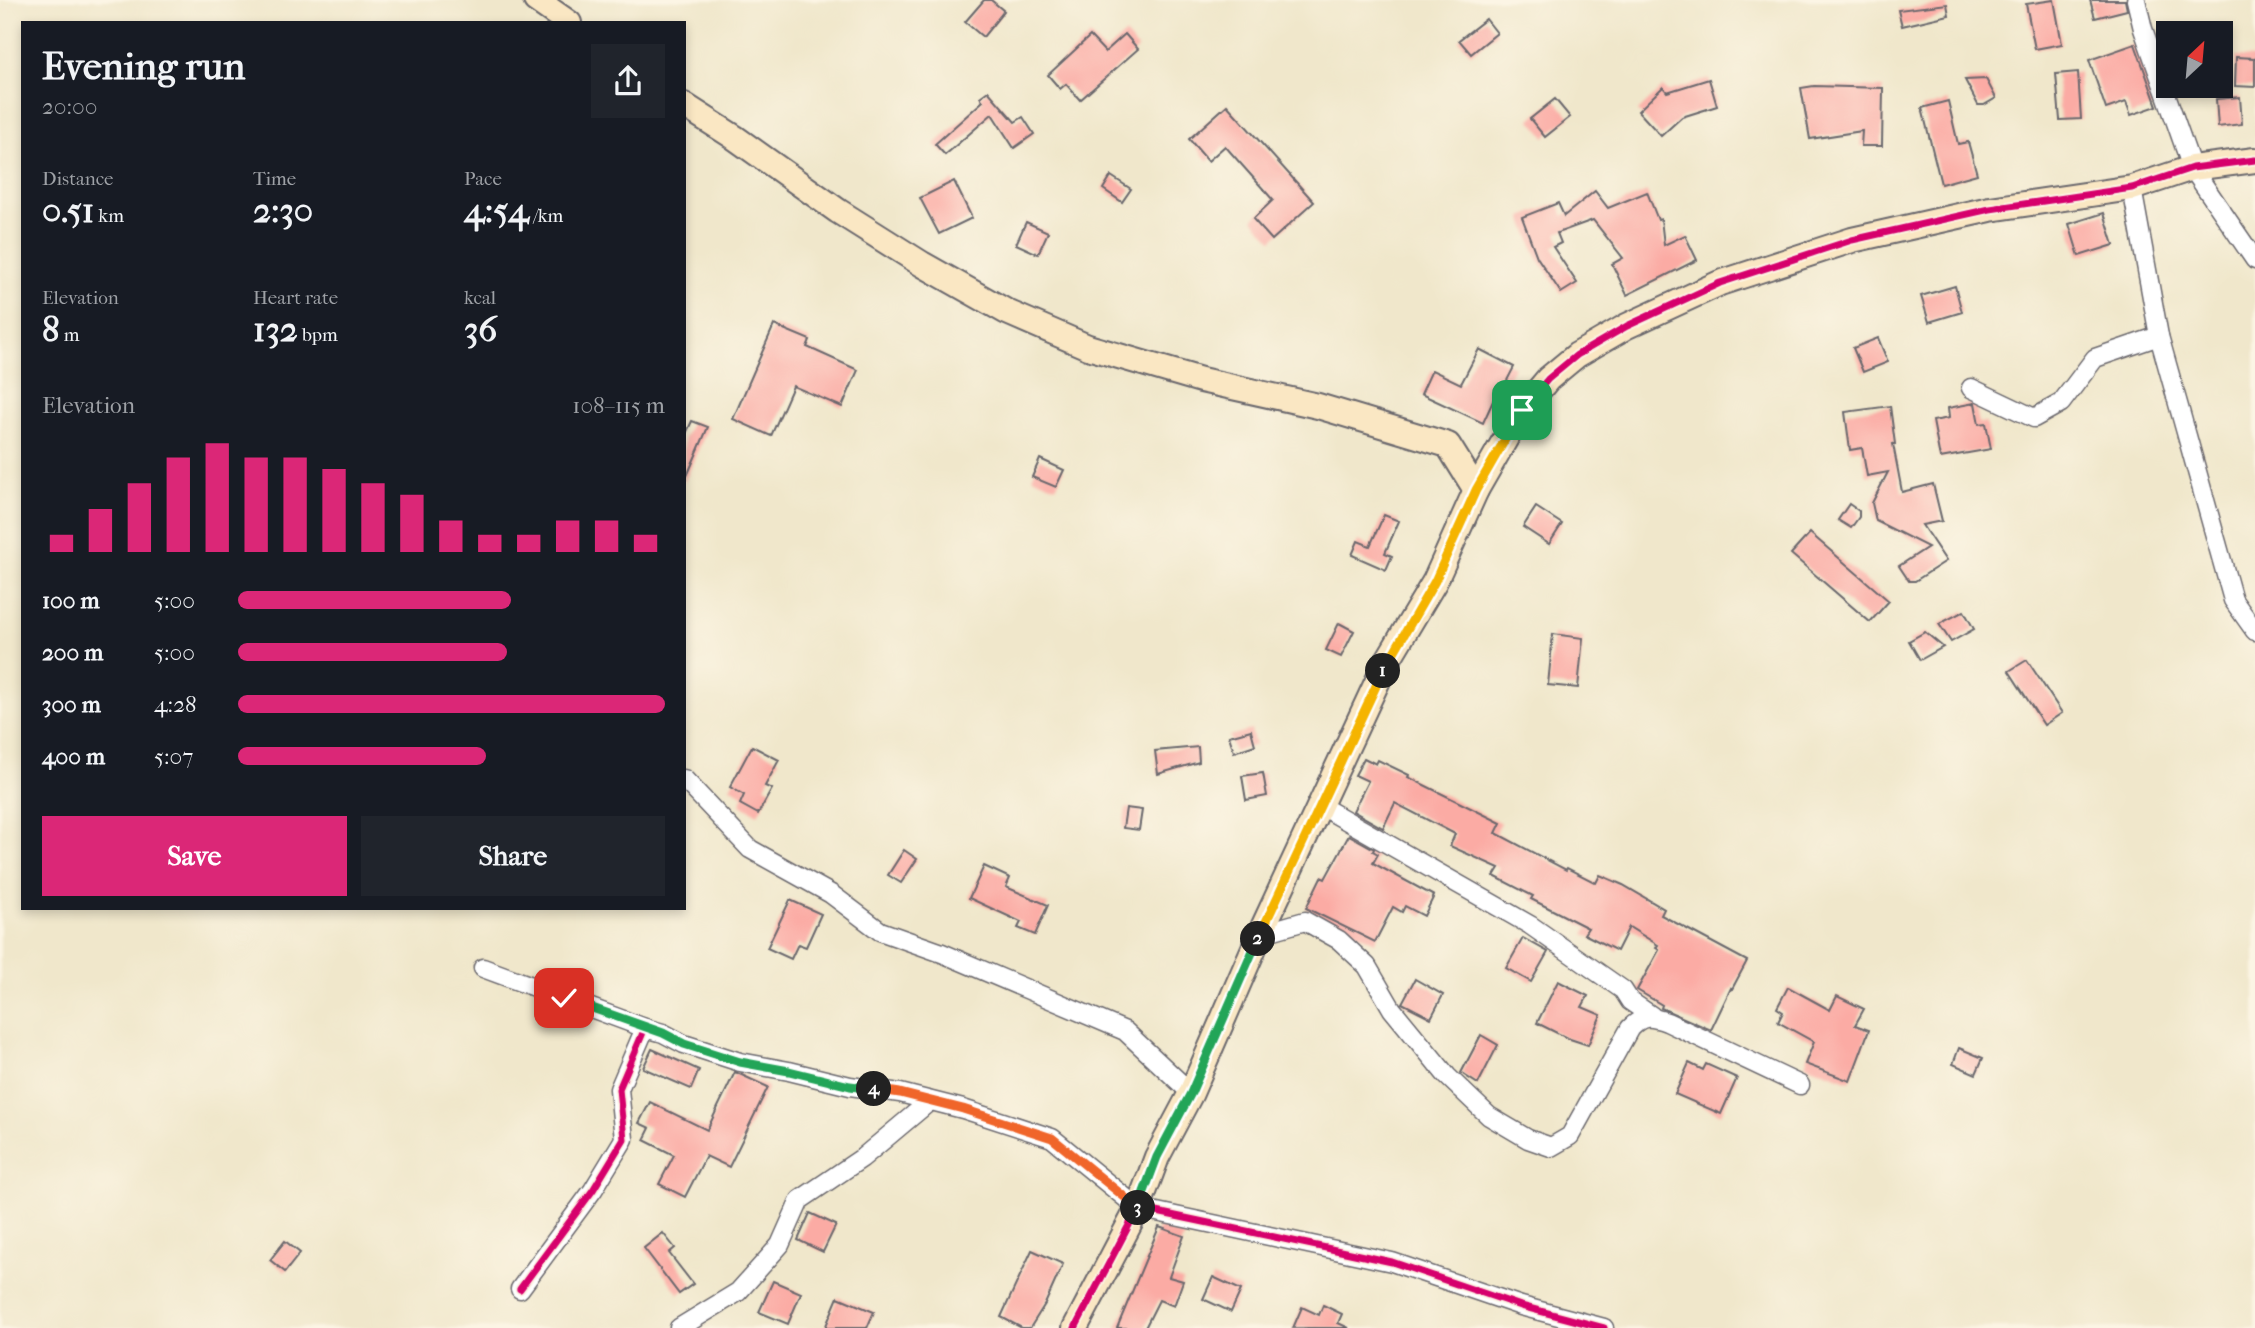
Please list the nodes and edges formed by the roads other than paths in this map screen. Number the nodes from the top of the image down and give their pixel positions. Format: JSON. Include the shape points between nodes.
{"nodes":[{"id":1,"x":536,"y":0,"type":"edge"},
{"id":2,"x":2136,"y":0,"type":"edge"},
{"id":3,"x":566,"y":21,"type":"edge"},
{"id":4,"x":686,"y":106,"type":"edge"},
{"id":5,"x":2255,"y":160,"type":"edge"},
{"id":6,"x":2192,"y":169,"type":"junction"},
{"id":7,"x":2132,"y":187,"type":"junction"},
{"id":8,"x":2255,"y":260,"type":"edge"},
{"id":9,"x":2159,"y":336,"type":"junction"},
{"id":10,"x":1971,"y":388,"type":"dead end"},
{"id":11,"x":1476,"y":490,"type":"junction"},
{"id":12,"x":2255,"y":631,"type":"edge"},
{"id":13,"x":686,"y":781,"type":"edge"},
{"id":14,"x":1321,"y":806,"type":"junction"},
{"id":15,"x":1260,"y":934,"type":"junction"},
{"id":16,"x":483,"y":968,"type":"dead end"},
{"id":17,"x":1652,"y":1016,"type":"junction"},
{"id":18,"x":645,"y":1028,"type":"junction"},
{"id":19,"x":1800,"y":1085,"type":"dead end"},
{"id":20,"x":1191,"y":1093,"type":"junction"},
{"id":21,"x":930,"y":1101,"type":"junction"},
{"id":22,"x":1138,"y":1208,"type":"junction"},
{"id":23,"x":520,"y":1289,"type":"dead end"},
{"id":24,"x":680,"y":1328,"type":"edge"},
{"id":25,"x":1076,"y":1328,"type":"edge"},
{"id":26,"x":1604,"y":1328,"type":"edge"}],
"edges":[{"from":1,"to":3,"type":"street"},
{"from":2,"to":6,"type":"street"},
{"from":4,"to":11,"type":"street","via":[[838,211],[1007,312],[1088,348],[1318,406],[1448,445]]},
{"from":5,"to":6,"type":"street"},
{"from":6,"to":7,"type":"street"},
{"from":6,"to":8,"type":"street"},
{"from":7,"to":9,"type":"street"},
{"from":7,"to":11,"type":"street","via":[[1990,209],[1852,240],[1697,293],[1627,326],[1577,355],[1548,379],[1522,410]]},
{"from":9,"to":10,"type":"street","via":[[2095,358],[2061,403],[2034,418]]},
{"from":9,"to":12,"type":"street","via":[[2233,600]]},
{"from":11,"to":14,"type":"street","via":[[1435,581],[1386,663]]},
{"from":13,"to":20,"type":"street","via":[[750,849],[831,894],[880,931],[1125,1031]]},
{"from":14,"to":15,"type":"street"},
{"from":14,"to":17,"type":"street","via":[[1530,925],[1623,990],[1630,1001]]},
{"from":15,"to":17,"type":"street","via":[[1305,921],[1339,940],[1367,966],[1392,1009],[1456,1084],[1489,1116],[1551,1147],[1570,1136],[1630,1028],[1641,1018]]},
{"from":15,"to":20,"type":"street"},
{"from":16,"to":18,"type":"street"},
{"from":17,"to":19,"type":"street"},
{"from":18,"to":21,"type":"street","via":[[740,1062]]},
{"from":18,"to":23,"type":"street","via":[[619,1088],[624,1139],[593,1191]]},
{"from":20,"to":22,"type":"street","via":[[1157,1157]]},
{"from":21,"to":22,"type":"street","via":[[1052,1138]]},
{"from":21,"to":24,"type":"street","via":[[862,1158],[800,1200],[780,1245],[738,1292]]},
{"from":22,"to":25,"type":"street"},
{"from":22,"to":26,"type":"street","via":[[1392,1262],[1521,1306]]}]}
